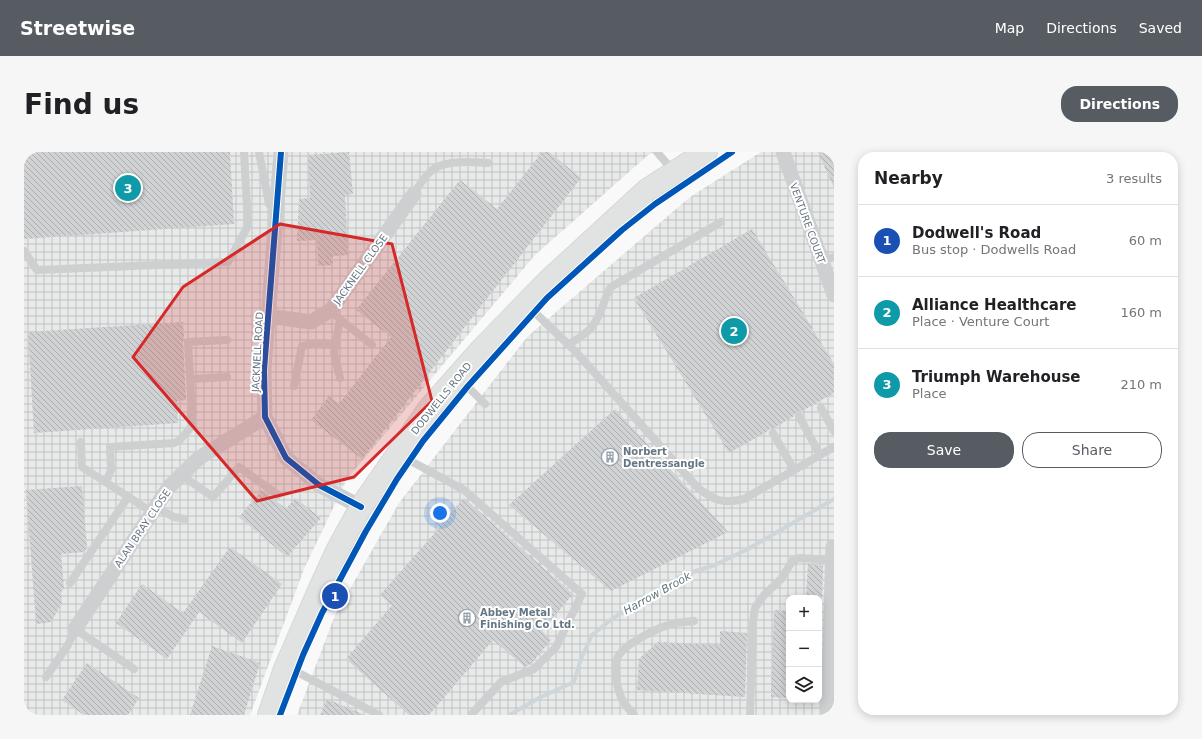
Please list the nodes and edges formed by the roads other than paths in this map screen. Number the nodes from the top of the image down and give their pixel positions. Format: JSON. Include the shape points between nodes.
{"nodes":[{"id":1,"x":244,"y":152,"type":"edge"},
{"id":2,"x":258,"y":152,"type":"edge"},
{"id":3,"x":281,"y":152,"type":"edge"},
{"id":4,"x":657,"y":152,"type":"edge"},
{"id":5,"x":706,"y":152,"type":"edge"},
{"id":6,"x":783,"y":152,"type":"edge"},
{"id":7,"x":488,"y":163,"type":"dead end"},
{"id":8,"x":675,"y":172,"type":"junction"},
{"id":9,"x":414,"y":194,"type":"joint"},
{"id":10,"x":276,"y":210,"type":"junction"},
{"id":11,"x":721,"y":222,"type":"dead end"},
{"id":12,"x":24,"y":251,"type":"edge"},
{"id":13,"x":828,"y":259,"type":"edge"},
{"id":14,"x":834,"y":295,"type":"edge"},
{"id":15,"x":526,"y":304,"type":"junction"},
{"id":16,"x":335,"y":315,"type":"junction"},
{"id":17,"x":268,"y":316,"type":"junction"},
{"id":18,"x":227,"y":340,"type":"dead end"},
{"id":19,"x":568,"y":344,"type":"junction"},
{"id":20,"x":372,"y":345,"type":"dead end"},
{"id":21,"x":335,"y":346,"type":"junction"},
{"id":22,"x":227,"y":377,"type":"dead end"},
{"id":23,"x":458,"y":377,"type":"junction"},
{"id":24,"x":340,"y":378,"type":"dead end"},
{"id":25,"x":190,"y":379,"type":"junction"},
{"id":26,"x":294,"y":386,"type":"dead end"},
{"id":27,"x":485,"y":404,"type":"dead end"},
{"id":28,"x":821,"y":408,"type":"dead end"},
{"id":29,"x":799,"y":416,"type":"dead end"},
{"id":30,"x":265,"y":417,"type":"junction"},
{"id":31,"x":834,"y":431,"type":"edge"},
{"id":32,"x":773,"y":433,"type":"dead end"},
{"id":33,"x":82,"y":442,"type":"dead end"},
{"id":34,"x":834,"y":447,"type":"edge"},
{"id":35,"x":398,"y":453,"type":"junction"},
{"id":36,"x":820,"y":455,"type":"junction"},
{"id":37,"x":794,"y":470,"type":"junction"},
{"id":38,"x":181,"y":475,"type":"junction"},
{"id":39,"x":106,"y":482,"type":"junction"},
{"id":40,"x":278,"y":495,"type":"dead end"},
{"id":41,"x":128,"y":496,"type":"junction"},
{"id":42,"x":362,"y":508,"type":"junction"},
{"id":43,"x":153,"y":510,"type":"junction"},
{"id":44,"x":185,"y":519,"type":"dead end"},
{"id":45,"x":832,"y":554,"type":"joint"},
{"id":46,"x":70,"y":583,"type":"dead end"},
{"id":47,"x":694,"y":621,"type":"dead end"},
{"id":48,"x":75,"y":629,"type":"junction"},
{"id":49,"x":134,"y":669,"type":"dead end"},
{"id":50,"x":285,"y":669,"type":"junction"},
{"id":51,"x":46,"y":677,"type":"dead end"},
{"id":52,"x":269,"y":715,"type":"edge"},
{"id":53,"x":379,"y":715,"type":"edge"},
{"id":54,"x":471,"y":715,"type":"edge"},
{"id":55,"x":634,"y":715,"type":"edge"},
{"id":56,"x":750,"y":715,"type":"edge"},
{"id":57,"x":828,"y":715,"type":"edge"}],
"edges":[{"from":1,"to":12,"type":"lane","via":[[248,226],[228,262],[37,270]]},
{"from":2,"to":10,"type":"lane","via":[[269,204]]},
{"from":3,"to":10,"type":"street","name":"JACKNELL ROAD"},
{"from":4,"to":8,"type":"lane"},
{"from":5,"to":8,"type":"main road","name":"DODWELLS ROAD"},
{"from":6,"to":13,"type":"street","name":"VENTURE COURT"},
{"from":7,"to":9,"type":"lane","via":[[447,163],[434,168]]},
{"from":8,"to":15,"type":"main road","name":"DODWELLS ROAD","via":[[647,190]]},
{"from":9,"to":16,"type":"street","name":"JACKNELL CLOSE"},
{"from":10,"to":17,"type":"street","name":"JACKNELL ROAD"},
{"from":11,"to":19,"type":"lane","via":[[611,287],[598,319],[588,332]]},
{"from":13,"to":14,"type":"street","name":"VENTURE COURT"},
{"from":15,"to":19,"type":"lane"},
{"from":15,"to":23,"type":"main road","name":"DODWELLS ROAD"},
{"from":16,"to":17,"type":"street","name":"JACKNELL CLOSE","via":[[311,322]]},
{"from":16,"to":20,"type":"lane"},
{"from":16,"to":21,"type":"lane"},
{"from":17,"to":30,"type":"street","name":"JACKNELL ROAD","via":[[264,370]]},
{"from":18,"to":25,"type":"lane","via":[[188,342]]},
{"from":19,"to":37,"type":"lane","via":[[705,494],[717,500],[730,502],[744,499]]},
{"from":21,"to":24,"type":"lane","via":[[334,353]]},
{"from":21,"to":26,"type":"lane","via":[[319,342],[302,346]]},
{"from":22,"to":25,"type":"lane"},
{"from":23,"to":27,"type":"lane"},
{"from":23,"to":35,"type":"main road","name":"DODWELLS ROAD","via":[[428,410]]},
{"from":25,"to":39,"type":"lane","via":[[191,427],[174,443],[110,447],[111,470]]},
{"from":28,"to":31,"type":"lane"},
{"from":29,"to":36,"type":"lane"},
{"from":30,"to":38,"type":"street","name":"ALAN BRAY CLOSE","via":[[199,458]]},
{"from":30,"to":42,"type":"street","name":"JACKNELL ROAD","via":[[286,458],[319,485]]},
{"from":32,"to":37,"type":"lane"},
{"from":33,"to":39,"type":"lane","via":[[82,467]]},
{"from":34,"to":36,"type":"lane"},
{"from":35,"to":42,"type":"main road","name":"DODWELLS ROAD"},
{"from":35,"to":54,"type":"lane","via":[[464,490],[582,594],[556,647],[534,669],[501,682]]},
{"from":36,"to":37,"type":"lane"},
{"from":38,"to":40,"type":"lane","via":[[213,497],[239,467]]},
{"from":38,"to":43,"type":"street","name":"ALAN BRAY CLOSE"},
{"from":39,"to":41,"type":"lane"},
{"from":41,"to":43,"type":"lane"},
{"from":41,"to":46,"type":"lane"},
{"from":42,"to":50,"type":"main road","name":"DODWELLS ROAD","via":[[337,551]]},
{"from":43,"to":44,"type":"lane"},
{"from":43,"to":48,"type":"street","name":"ALAN BRAY CLOSE"},
{"from":45,"to":56,"type":"lane","via":[[792,560],[781,579],[755,608]]},
{"from":45,"to":57,"type":"street"},
{"from":47,"to":55,"type":"lane","via":[[659,628],[631,644],[618,657],[617,685],[624,703]]},
{"from":48,"to":49,"type":"lane"},
{"from":48,"to":51,"type":"lane","via":[[68,645]]},
{"from":50,"to":52,"type":"main road","name":"DODWELLS ROAD"},
{"from":50,"to":53,"type":"lane","via":[[297,672]]}]}
